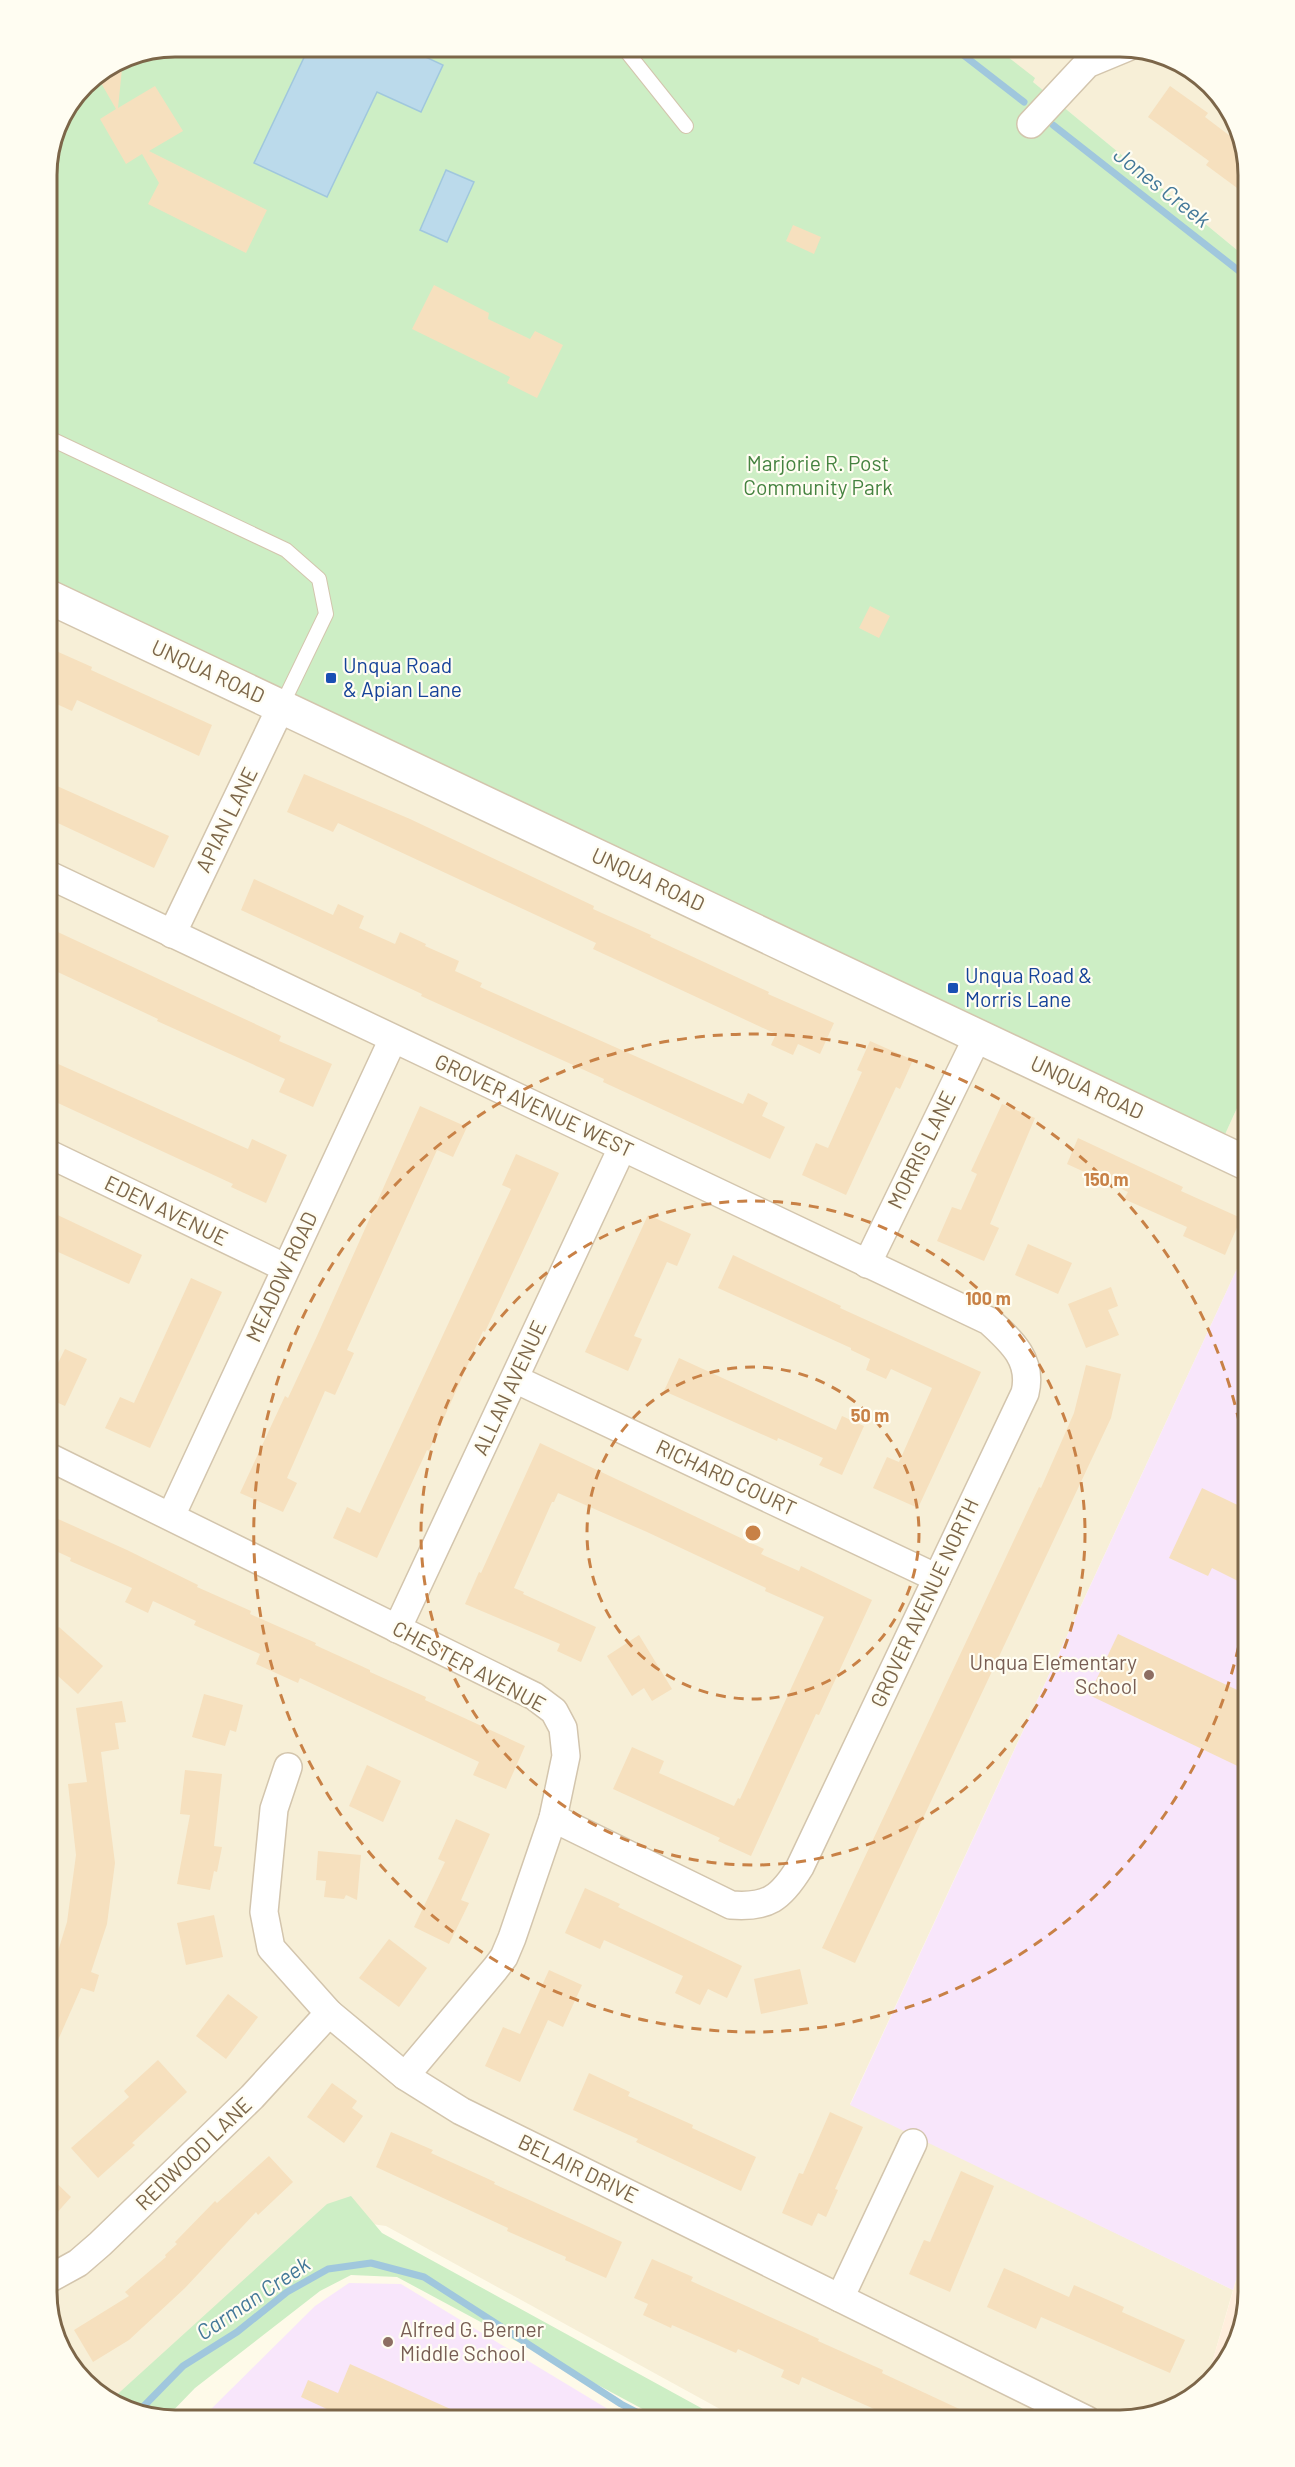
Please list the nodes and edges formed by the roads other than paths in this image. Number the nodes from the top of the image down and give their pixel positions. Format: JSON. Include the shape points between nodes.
{"nodes":[{"id":1,"x":631,"y":57,"type":"edge"},
{"id":2,"x":1104,"y":57,"type":"edge"},
{"id":3,"x":1031,"y":123,"type":"dead end"},
{"id":4,"x":686,"y":126,"type":"dead end"},
{"id":5,"x":57,"y":442,"type":"edge"},
{"id":6,"x":57,"y":601,"type":"edge"},
{"id":7,"x":281,"y":707,"type":"junction"},
{"id":8,"x":57,"y":879,"type":"edge"},
{"id":9,"x":172,"y":934,"type":"junction"},
{"id":10,"x":978,"y":1036,"type":"junction"},
{"id":11,"x":393,"y":1039,"type":"junction"},
{"id":12,"x":622,"y":1148,"type":"junction"},
{"id":13,"x":57,"y":1158,"type":"edge"},
{"id":14,"x":1238,"y":1159,"type":"edge"},
{"id":15,"x":867,"y":1264,"type":"junction"},
{"id":16,"x":286,"y":1268,"type":"junction"},
{"id":17,"x":1016,"y":1345,"type":"joint"},
{"id":18,"x":515,"y":1379,"type":"junction"},
{"id":19,"x":57,"y":1461,"type":"edge"},
{"id":20,"x":171,"y":1516,"type":"junction"},
{"id":21,"x":937,"y":1578,"type":"junction"},
{"id":22,"x":397,"y":1629,"type":"junction"},
{"id":23,"x":288,"y":1767,"type":"dead end"},
{"id":24,"x":553,"y":1818,"type":"junction"},
{"id":25,"x":329,"y":2013,"type":"junction"},
{"id":26,"x":405,"y":2076,"type":"junction"},
{"id":27,"x":913,"y":2144,"type":"dead end"},
{"id":28,"x":57,"y":2274,"type":"edge"},
{"id":29,"x":840,"y":2298,"type":"junction"},
{"id":30,"x":1066,"y":2410,"type":"edge"}],
"edges":[{"from":1,"to":4,"type":"lane"},
{"from":2,"to":3,"type":"street","via":[[1087,64]]},
{"from":5,"to":7,"type":"lane","via":[[286,550],[319,579],[326,614]]},
{"from":6,"to":7,"type":"street","name":"UNQUA ROAD"},
{"from":7,"to":9,"type":"street","name":"APIAN LANE"},
{"from":7,"to":10,"type":"street","name":"UNQUA ROAD"},
{"from":8,"to":9,"type":"street","name":"GROVER AVENUE WEST"},
{"from":9,"to":11,"type":"street","name":"GROVER AVENUE WEST"},
{"from":10,"to":14,"type":"street","name":"UNQUA ROAD"},
{"from":10,"to":15,"type":"street","name":"MORRIS LANE"},
{"from":11,"to":12,"type":"street","name":"GROVER AVENUE WEST"},
{"from":11,"to":16,"type":"street","name":"MEADOW ROAD"},
{"from":12,"to":15,"type":"street","name":"GROVER AVENUE WEST"},
{"from":12,"to":18,"type":"street","name":"ALLAN AVENUE"},
{"from":13,"to":16,"type":"street","name":"EDEN AVENUE"},
{"from":15,"to":17,"type":"street","name":"GROVER AVENUE WEST","via":[[989,1321]]},
{"from":16,"to":20,"type":"street","name":"MEADOW ROAD"},
{"from":17,"to":21,"type":"street","name":"GROVER AVENUE NORTH","via":[[1027,1367],[1025,1393]]},
{"from":18,"to":21,"type":"street","name":"RICHARD COURT"},
{"from":18,"to":22,"type":"street","name":"ALLAN AVENUE"},
{"from":19,"to":20,"type":"street","name":"CHESTER AVENUE"},
{"from":20,"to":22,"type":"street","name":"CHESTER AVENUE"},
{"from":21,"to":24,"type":"street","name":"GROVER AVENUE NORTH","via":[[804,1859],[788,1886],[766,1903],[752,1907],[731,1905]]},
{"from":22,"to":24,"type":"street","name":"CHESTER AVENUE","via":[[534,1696],[554,1711],[563,1728],[566,1756]]},
{"from":23,"to":25,"type":"street","name":"BELAIR DRIVE","via":[[274,1809],[264,1912],[271,1948]]},
{"from":24,"to":26,"type":"street","name":"CHESTER AVENUE","via":[[504,1957]]},
{"from":25,"to":26,"type":"street","name":"BELAIR DRIVE"},
{"from":25,"to":28,"type":"street","name":"REDWOOD LANE","via":[[252,2097],[100,2244]]},
{"from":26,"to":29,"type":"street","name":"BELAIR DRIVE","via":[[461,2111]]},
{"from":27,"to":29,"type":"street"},
{"from":29,"to":30,"type":"street","name":"BELAIR DRIVE"}]}
